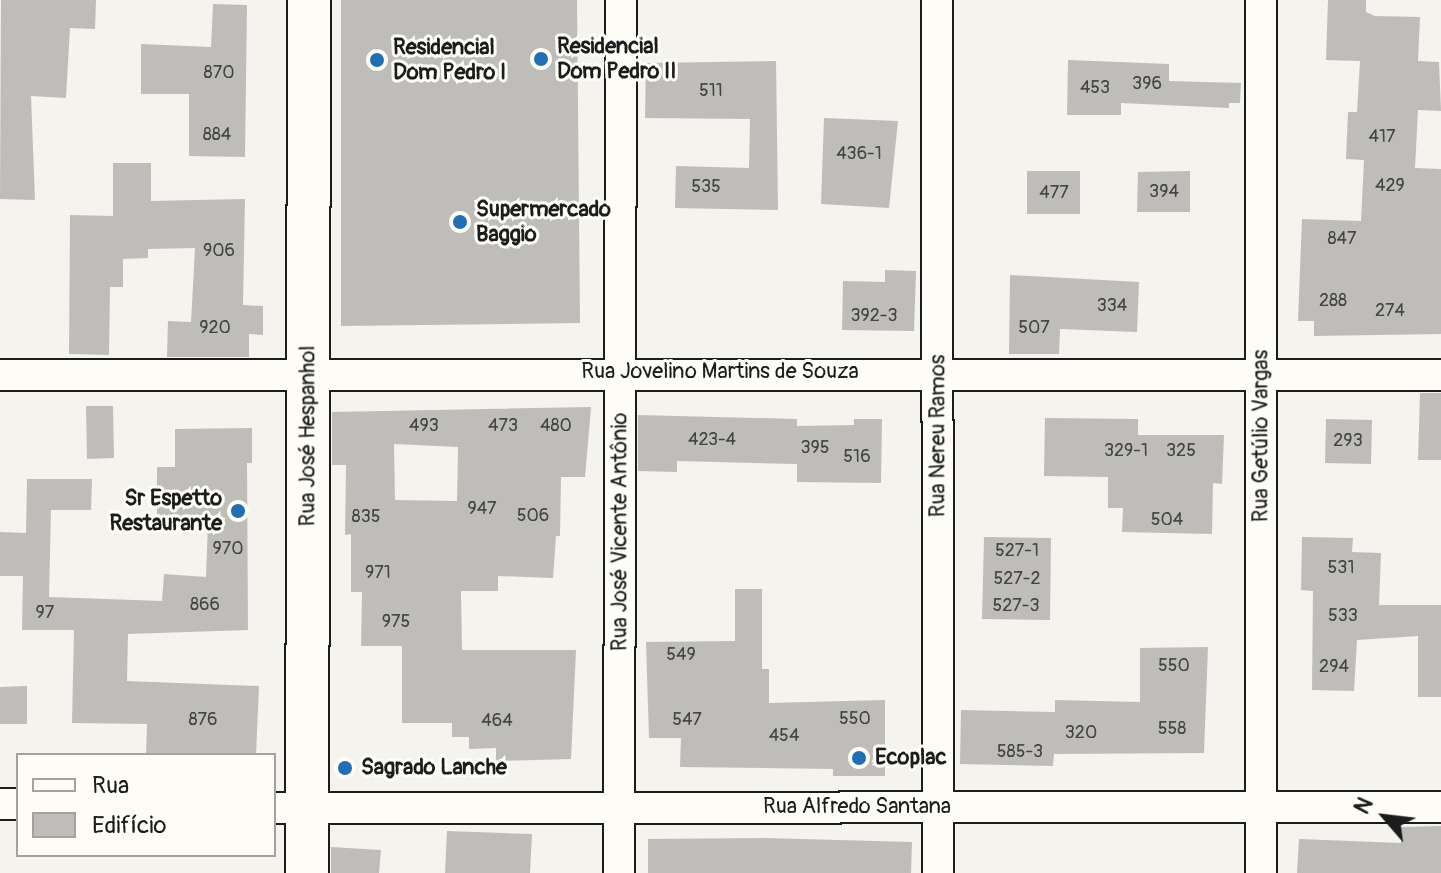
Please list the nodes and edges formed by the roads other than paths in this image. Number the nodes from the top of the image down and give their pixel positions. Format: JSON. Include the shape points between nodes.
{"nodes":[{"id":1,"x":309,"y":0,"type":"edge"},
{"id":2,"x":621,"y":0,"type":"edge"},
{"id":3,"x":937,"y":0,"type":"edge"},
{"id":4,"x":1261,"y":0,"type":"edge"},
{"id":5,"x":308,"y":371,"type":"junction"},
{"id":6,"x":620,"y":372,"type":"junction"},
{"id":7,"x":938,"y":373,"type":"junction"},
{"id":8,"x":0,"y":375,"type":"edge"},
{"id":9,"x":1261,"y":375,"type":"junction"},
{"id":10,"x":1441,"y":375,"type":"edge"},
{"id":11,"x":938,"y":807,"type":"junction"},
{"id":12,"x":1261,"y":807,"type":"junction"},
{"id":13,"x":1441,"y":807,"type":"edge"},
{"id":14,"x":290,"y":808,"type":"edge"},
{"id":15,"x":619,"y":808,"type":"junction"},
{"id":16,"x":307,"y":873,"type":"edge"},
{"id":17,"x":619,"y":873,"type":"edge"},
{"id":18,"x":938,"y":873,"type":"edge"},
{"id":19,"x":1261,"y":873,"type":"edge"}],
"edges":[{"from":1,"to":5,"type":"main road","name":"Rua José Hespanhol"},
{"from":2,"to":6,"type":"street","name":"Rua José Vicente Antônio"},
{"from":3,"to":7,"type":"street","name":"Rua Nereu Ramos"},
{"from":4,"to":9,"type":"street","name":"Rua Getúlio Vargas"},
{"from":5,"to":6,"type":"street","name":"Rua Jovelino Martins de Souza"},
{"from":5,"to":8,"type":"street","name":"Rua Jovelino Martins de Souza"},
{"from":5,"to":14,"type":"main road","name":"Rua José Hespanhol"},
{"from":6,"to":7,"type":"street","name":"Rua Jovelino Martins de Souza"},
{"from":6,"to":15,"type":"street","name":"Rua José Vicente Antônio"},
{"from":7,"to":9,"type":"street","name":"Rua Jovelino Martins de Souza"},
{"from":7,"to":11,"type":"street","name":"Rua Nereu Ramos"},
{"from":9,"to":10,"type":"street","name":"Rua Jovelino Martins de Souza"},
{"from":9,"to":12,"type":"street","name":"Rua Getúlio Vargas"},
{"from":11,"to":12,"type":"street","name":"Rua Alfredo Santana"},
{"from":11,"to":15,"type":"street","name":"Rua Alfredo Santana"},
{"from":11,"to":18,"type":"street","name":"Rua Nereu Ramos"},
{"from":12,"to":13,"type":"street","name":"Rua Alfredo Santana"},
{"from":12,"to":19,"type":"street","name":"Rua Getúlio Vargas"},
{"from":14,"to":15,"type":"street","name":"Rua Alfredo Santana"},
{"from":14,"to":16,"type":"main road","name":"Rua José Hespanhol"},
{"from":15,"to":17,"type":"street","name":"Rua José Vicente Antônio"}]}
